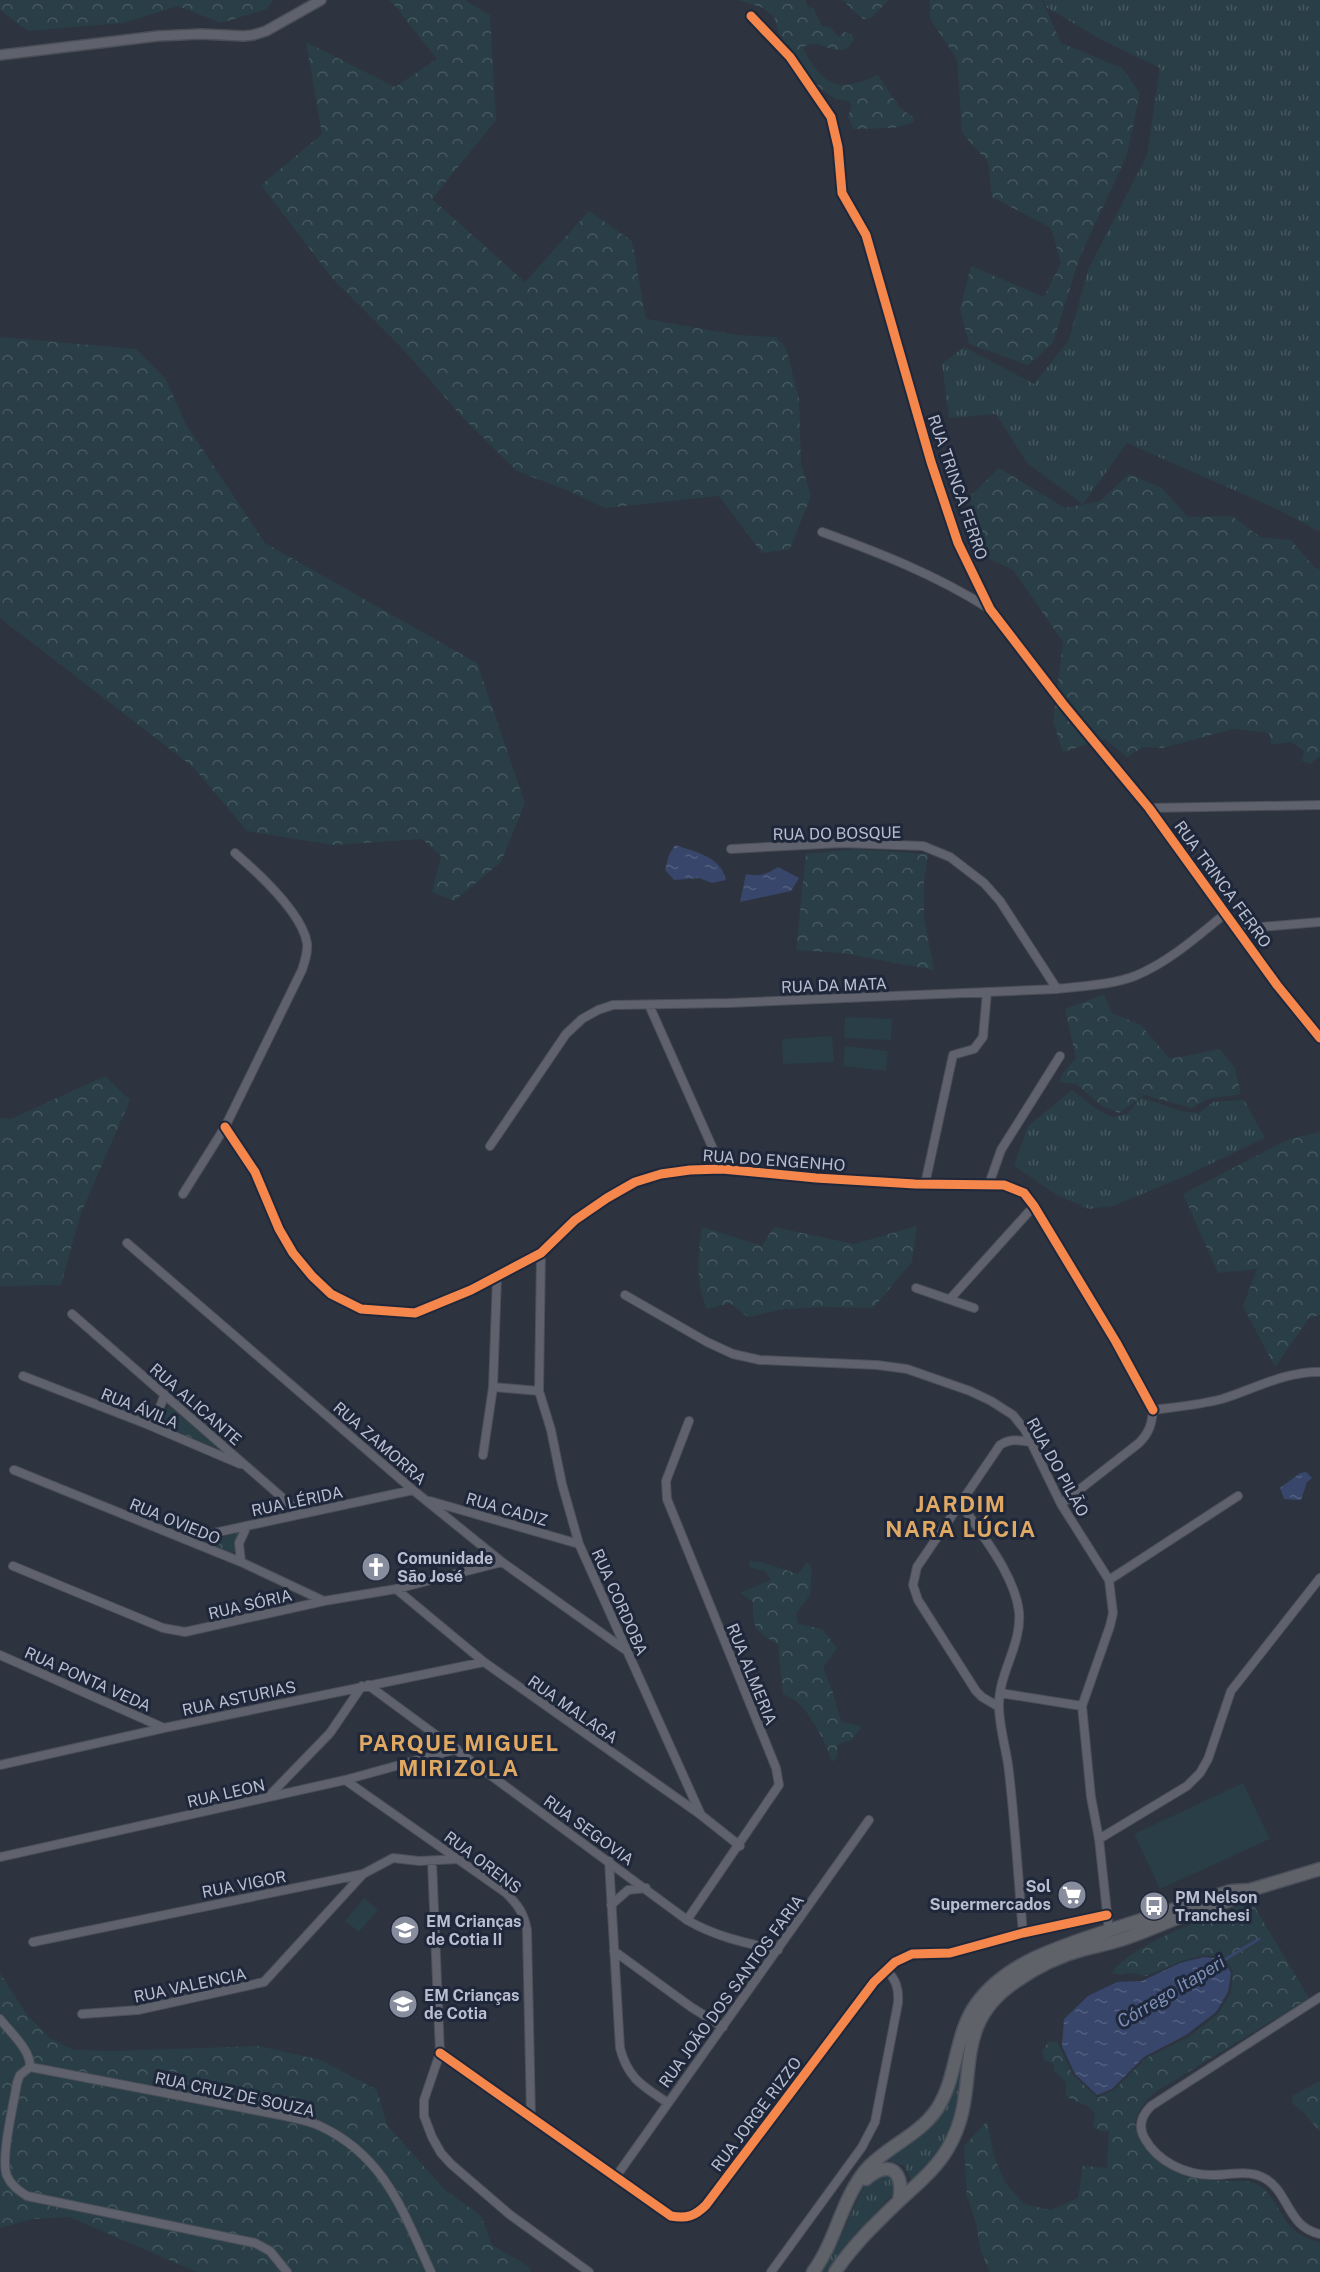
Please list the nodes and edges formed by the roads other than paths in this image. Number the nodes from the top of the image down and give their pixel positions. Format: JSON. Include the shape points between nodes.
{"nodes":[{"id":1,"x":321,"y":0,"type":"edge"},
{"id":2,"x":751,"y":16,"type":"dead end"},
{"id":3,"x":0,"y":55,"type":"edge"},
{"id":4,"x":822,"y":532,"type":"dead end"},
{"id":5,"x":990,"y":609,"type":"junction"},
{"id":6,"x":1320,"y":805,"type":"edge"},
{"id":7,"x":1149,"y":808,"type":"junction"},
{"id":8,"x":731,"y":849,"type":"dead end"},
{"id":9,"x":235,"y":853,"type":"dead end"},
{"id":10,"x":1226,"y":913,"type":"junction"},
{"id":11,"x":1320,"y":922,"type":"edge"},
{"id":12,"x":1238,"y":929,"type":"junction"},
{"id":13,"x":1057,"y":989,"type":"junction"},
{"id":14,"x":987,"y":992,"type":"junction"},
{"id":15,"x":650,"y":1005,"type":"junction"},
{"id":16,"x":1317,"y":1031,"type":"edge"},
{"id":17,"x":1320,"y":1038,"type":"edge"},
{"id":18,"x":1060,"y":1056,"type":"dead end"},
{"id":19,"x":225,"y":1127,"type":"junction"},
{"id":20,"x":490,"y":1146,"type":"dead end"},
{"id":21,"x":722,"y":1169,"type":"junction"},
{"id":22,"x":925,"y":1184,"type":"junction"},
{"id":23,"x":989,"y":1184,"type":"junction"},
{"id":24,"x":183,"y":1194,"type":"dead end"},
{"id":25,"x":1034,"y":1206,"type":"junction"},
{"id":26,"x":127,"y":1243,"type":"dead end"},
{"id":27,"x":541,"y":1253,"type":"junction"},
{"id":28,"x":497,"y":1277,"type":"junction"},
{"id":29,"x":916,"y":1288,"type":"dead end"},
{"id":30,"x":625,"y":1295,"type":"dead end"},
{"id":31,"x":950,"y":1299,"type":"junction"},
{"id":32,"x":974,"y":1308,"type":"dead end"},
{"id":33,"x":72,"y":1314,"type":"dead end"},
{"id":34,"x":1320,"y":1372,"type":"edge"},
{"id":35,"x":23,"y":1376,"type":"dead end"},
{"id":36,"x":493,"y":1387,"type":"junction"},
{"id":37,"x":539,"y":1391,"type":"junction"},
{"id":38,"x":164,"y":1394,"type":"junction"},
{"id":39,"x":1153,"y":1410,"type":"junction"},
{"id":40,"x":689,"y":1421,"type":"dead end"},
{"id":41,"x":144,"y":1423,"type":"junction"},
{"id":42,"x":1030,"y":1442,"type":"junction"},
{"id":43,"x":483,"y":1455,"type":"dead end"},
{"id":44,"x":247,"y":1467,"type":"junction"},
{"id":45,"x":14,"y":1470,"type":"dead end"},
{"id":46,"x":413,"y":1490,"type":"junction"},
{"id":47,"x":1238,"y":1496,"type":"dead end"},
{"id":48,"x":427,"y":1500,"type":"junction"},
{"id":49,"x":961,"y":1504,"type":"junction"},
{"id":50,"x":1061,"y":1504,"type":"junction"},
{"id":51,"x":302,"y":1514,"type":"junction"},
{"id":52,"x":247,"y":1526,"type":"junction"},
{"id":53,"x":186,"y":1539,"type":"junction"},
{"id":54,"x":579,"y":1544,"type":"junction"},
{"id":55,"x":241,"y":1562,"type":"junction"},
{"id":56,"x":502,"y":1562,"type":"junction"},
{"id":57,"x":13,"y":1566,"type":"dead end"},
{"id":58,"x":1320,"y":1578,"type":"edge"},
{"id":59,"x":1109,"y":1580,"type":"junction"},
{"id":60,"x":396,"y":1589,"type":"junction"},
{"id":61,"x":324,"y":1601,"type":"junction"},
{"id":62,"x":627,"y":1651,"type":"junction"},
{"id":63,"x":0,"y":1655,"type":"edge"},
{"id":64,"x":484,"y":1662,"type":"junction"},
{"id":65,"x":365,"y":1686,"type":"junction"},
{"id":66,"x":1000,"y":1693,"type":"junction"},
{"id":67,"x":1082,"y":1706,"type":"junction"},
{"id":68,"x":999,"y":1707,"type":"junction"},
{"id":69,"x":164,"y":1728,"type":"junction"},
{"id":70,"x":457,"y":1749,"type":"junction"},
{"id":71,"x":0,"y":1765,"type":"edge"},
{"id":72,"x":345,"y":1780,"type":"junction"},
{"id":73,"x":267,"y":1798,"type":"junction"},
{"id":74,"x":701,"y":1815,"type":"junction"},
{"id":75,"x":869,"y":1820,"type":"dead end"},
{"id":76,"x":1099,"y":1839,"type":"junction"},
{"id":77,"x":740,"y":1845,"type":"junction"},
{"id":78,"x":0,"y":1857,"type":"edge"},
{"id":79,"x":459,"y":1859,"type":"junction"},
{"id":80,"x":432,"y":1861,"type":"junction"},
{"id":81,"x":609,"y":1861,"type":"junction"},
{"id":82,"x":1320,"y":1869,"type":"edge"},
{"id":83,"x":363,"y":1874,"type":"junction"},
{"id":84,"x":646,"y":1888,"type":"junction"},
{"id":85,"x":1250,"y":1890,"type":"junction"},
{"id":86,"x":611,"y":1905,"type":"junction"},
{"id":87,"x":1107,"y":1915,"type":"junction"},
{"id":88,"x":687,"y":1920,"type":"junction"},
{"id":89,"x":1109,"y":1931,"type":"junction"},
{"id":90,"x":1023,"y":1933,"type":"junction"},
{"id":91,"x":33,"y":1942,"type":"dead end"},
{"id":92,"x":778,"y":1950,"type":"junction"},
{"id":93,"x":614,"y":1951,"type":"junction"},
{"id":94,"x":886,"y":1969,"type":"junction"},
{"id":95,"x":1319,"y":2001,"type":"edge"},
{"id":96,"x":82,"y":2014,"type":"dead end"},
{"id":97,"x":0,"y":2019,"type":"edge"},
{"id":98,"x":723,"y":2027,"type":"junction"},
{"id":99,"x":440,"y":2053,"type":"junction"},
{"id":100,"x":30,"y":2067,"type":"junction"},
{"id":101,"x":668,"y":2103,"type":"junction"},
{"id":102,"x":531,"y":2116,"type":"junction"},
{"id":103,"x":615,"y":2178,"type":"junction"},
{"id":104,"x":849,"y":2198,"type":"junction"},
{"id":105,"x":899,"y":2201,"type":"junction"},
{"id":106,"x":1320,"y":2234,"type":"edge"},
{"id":107,"x":288,"y":2272,"type":"edge"},
{"id":108,"x":431,"y":2272,"type":"edge"},
{"id":109,"x":589,"y":2272,"type":"edge"},
{"id":110,"x":771,"y":2272,"type":"edge"},
{"id":111,"x":813,"y":2272,"type":"edge"},
{"id":112,"x":835,"y":2272,"type":"edge"}],
"edges":[{"from":1,"to":3,"type":"street","via":[[266,31],[244,36],[158,36]]},
{"from":2,"to":5,"type":"street","name":"RUA TRINCA FERRO","via":[[790,57],[831,117],[842,193],[866,235],[938,483],[958,543]]},
{"from":4,"to":5,"type":"street","via":[[915,568]]},
{"from":5,"to":7,"type":"street","name":"RUA TRINCA FERRO"},
{"from":6,"to":7,"type":"street"},
{"from":7,"to":10,"type":"street","name":"RUA TRINCA FERRO"},
{"from":8,"to":13,"type":"street","name":"RUA DO BOSQUE","via":[[842,843],[923,846],[950,857],[1000,901]]},
{"from":9,"to":19,"type":"street","via":[[285,903],[304,934],[307,955]]},
{"from":10,"to":12,"type":"street","name":"RUA TRINCA FERRO"},
{"from":10,"to":13,"type":"street","name":"RUA DA MATA","via":[[1162,962],[1134,976]]},
{"from":11,"to":12,"type":"street"},
{"from":12,"to":16,"type":"street","name":"RUA TRINCA FERRO"},
{"from":13,"to":14,"type":"street","name":"RUA DA MATA"},
{"from":14,"to":15,"type":"street","name":"RUA DA MATA"},
{"from":14,"to":22,"type":"street","via":[[983,1037],[974,1049],[953,1055]]},
{"from":15,"to":20,"type":"street","name":"RUA DA MATA","via":[[613,1005],[582,1019],[553,1050]]},
{"from":15,"to":21,"type":"street"},
{"from":16,"to":17,"type":"street","name":"RUA TRINCA FERRO"},
{"from":18,"to":23,"type":"street","via":[[1001,1150]]},
{"from":19,"to":24,"type":"street"},
{"from":19,"to":28,"type":"street","name":"RUA DO ENGENHO","via":[[255,1172],[293,1253],[331,1294],[351,1306],[415,1313]]},
{"from":21,"to":22,"type":"street","name":"RUA DO ENGENHO","via":[[816,1179]]},
{"from":21,"to":27,"type":"street","name":"RUA DO ENGENHO","via":[[661,1174],[635,1182],[575,1220]]},
{"from":22,"to":23,"type":"street","name":"RUA DO ENGENHO"},
{"from":23,"to":25,"type":"street","name":"RUA DO ENGENHO","via":[[1016,1188]]},
{"from":25,"to":31,"type":"street"},
{"from":25,"to":39,"type":"street","name":"RUA DO ENGENHO","via":[[1113,1335]]},
{"from":26,"to":46,"type":"street","name":"RUA ZAMORRA"},
{"from":27,"to":28,"type":"street","name":"RUA DO ENGENHO"},
{"from":27,"to":37,"type":"street","name":"RUA CORDOBA"},
{"from":28,"to":36,"type":"street"},
{"from":29,"to":31,"type":"street"},
{"from":30,"to":42,"type":"street","name":"RUA DO PILÃO","via":[[733,1354],[760,1360],[877,1365],[933,1377],[998,1406],[1020,1423]]},
{"from":31,"to":32,"type":"street"},
{"from":33,"to":38,"type":"street","name":"RUA ALICANTE"},
{"from":34,"to":39,"type":"street","via":[[1295,1374],[1220,1399]]},
{"from":35,"to":41,"type":"street","name":"RUA ÁVILA"},
{"from":36,"to":37,"type":"street"},
{"from":36,"to":43,"type":"street"},
{"from":37,"to":54,"type":"street","name":"RUA CORDOBA"},
{"from":38,"to":41,"type":"street","via":[[158,1411]]},
{"from":38,"to":44,"type":"street","name":"RUA ALICANTE"},
{"from":39,"to":50,"type":"street","via":[[1147,1435]]},
{"from":40,"to":77,"type":"street","name":"RUA ALMERIA","via":[[666,1481],[667,1499],[779,1777],[779,1785]]},
{"from":41,"to":44,"type":"street","name":"RUA ÁVILA"},
{"from":42,"to":49,"type":"street","via":[[1016,1439],[1000,1445]]},
{"from":42,"to":50,"type":"street","name":"RUA DO PILÃO"},
{"from":44,"to":51,"type":"street","name":"RUA ALICANTE"},
{"from":45,"to":53,"type":"street","name":"RUA OVIEDO"},
{"from":46,"to":48,"type":"street","name":"RUA ZAMORRA"},
{"from":46,"to":51,"type":"street","name":"RUA LÉRIDA"},
{"from":47,"to":59,"type":"street"},
{"from":48,"to":54,"type":"street","name":"RUA CADIZ"},
{"from":48,"to":56,"type":"street","name":"RUA ZAMORRA"},
{"from":49,"to":66,"type":"street","via":[[1000,1564],[1019,1611],[1019,1631]]},
{"from":49,"to":68,"type":"street","via":[[917,1567],[914,1593],[976,1690]]},
{"from":50,"to":59,"type":"street","name":"RUA DO PILÃO"},
{"from":51,"to":52,"type":"street","name":"RUA LÉRIDA"},
{"from":52,"to":53,"type":"street","name":"RUA LÉRIDA"},
{"from":52,"to":55,"type":"street","via":[[239,1543]]},
{"from":53,"to":55,"type":"street","name":"RUA OVIEDO"},
{"from":54,"to":62,"type":"street","name":"RUA CORDOBA"},
{"from":55,"to":61,"type":"street","name":"RUA OVIEDO"},
{"from":56,"to":60,"type":"street","name":"RUA SÓRIA"},
{"from":56,"to":62,"type":"street","name":"RUA ZAMORRA"},
{"from":57,"to":61,"type":"street","name":"RUA SÓRIA","via":[[163,1628],[185,1632]]},
{"from":58,"to":76,"type":"street","via":[[1231,1691],[1200,1773],[1182,1790]]},
{"from":59,"to":67,"type":"street","name":"RUA DO PILÃO","via":[[1113,1613]]},
{"from":60,"to":61,"type":"street","name":"RUA SÓRIA"},
{"from":60,"to":64,"type":"street","name":"RUA MALAGA"},
{"from":62,"to":74,"type":"street","name":"RUA CORDOBA"},
{"from":63,"to":69,"type":"street","name":"RUA PONTA VEDA"},
{"from":64,"to":65,"type":"street","name":"RUA ASTURIAS"},
{"from":64,"to":74,"type":"street","name":"RUA MALAGA"},
{"from":65,"to":69,"type":"street","name":"RUA ASTURIAS"},
{"from":65,"to":70,"type":"street","name":"RUA SEGOVIA"},
{"from":65,"to":73,"type":"street","via":[[330,1732]]},
{"from":66,"to":67,"type":"street"},
{"from":66,"to":68,"type":"street"},
{"from":67,"to":76,"type":"street","name":"RUA DO PILÃO"},
{"from":68,"to":90,"type":"street"},
{"from":69,"to":71,"type":"street","name":"RUA ASTURIAS"},
{"from":70,"to":72,"type":"street","name":"RUA LEON"},
{"from":70,"to":81,"type":"street","name":"RUA SEGOVIA"},
{"from":72,"to":73,"type":"street","name":"RUA LEON"},
{"from":72,"to":79,"type":"street","name":"RUA ORENS"},
{"from":73,"to":78,"type":"street","name":"RUA LEON"},
{"from":74,"to":77,"type":"street","name":"RUA MALAGA"},
{"from":75,"to":92,"type":"street","name":"RUA JOÃO DOS SANTOS FARIA"},
{"from":76,"to":87,"type":"street","name":"RUA DO PILÃO"},
{"from":77,"to":88,"type":"street","name":"RUA ALMERIA"},
{"from":79,"to":80,"type":"street","name":"RUA VIGOR"},
{"from":79,"to":102,"type":"street","name":"RUA ORENS","via":[[506,1893],[525,1916]]},
{"from":80,"to":83,"type":"street","name":"RUA VIGOR","via":[[393,1858]]},
{"from":80,"to":99,"type":"street"},
{"from":81,"to":84,"type":"street","name":"RUA SEGOVIA"},
{"from":81,"to":86,"type":"street"},
{"from":82,"to":85,"type":"highway"},
{"from":83,"to":91,"type":"street","name":"RUA VIGOR"},
{"from":83,"to":96,"type":"street","name":"RUA VALENCIA","via":[[264,1982],[138,2010]]},
{"from":84,"to":86,"type":"street","via":[[628,1890]]},
{"from":84,"to":88,"type":"street","name":"RUA SEGOVIA"},
{"from":85,"to":89,"type":"highway","via":[[1231,1891]]},
{"from":85,"to":105,"type":"highway","via":[[1124,1939],[1082,1949],[1034,1970],[996,1996],[977,2023],[963,2107],[948,2150]]},
{"from":86,"to":93,"type":"street"},
{"from":87,"to":89,"type":"street","name":"RUA DO PILÃO"},
{"from":87,"to":90,"type":"street","name":"RUA JORGE RIZZO"},
{"from":88,"to":92,"type":"street","name":"RUA SEGOVIA","via":[[722,1937]]},
{"from":89,"to":104,"type":"highway","via":[[1034,1959],[989,1990],[976,2004],[966,2025],[937,2109],[875,2161]]},
{"from":90,"to":94,"type":"street","name":"RUA JORGE RIZZO","via":[[950,1953],[912,1954]]},
{"from":92,"to":98,"type":"street","name":"RUA JOÃO DOS SANTOS FARIA"},
{"from":93,"to":98,"type":"street"},
{"from":93,"to":101,"type":"street","via":[[624,2062],[630,2075]]},
{"from":94,"to":103,"type":"street","name":"RUA JORGE RIZZO","via":[[698,2213],[690,2217],[671,2216]]},
{"from":94,"to":110,"type":"street","via":[[896,1981],[898,2003],[874,2122],[862,2147]]},
{"from":95,"to":106,"type":"street","via":[[1151,2106],[1140,2127],[1152,2149],[1179,2169],[1196,2174],[1252,2174],[1267,2180],[1299,2223],[1307,2231]]},
{"from":97,"to":100,"type":"street","via":[[29,2057]]},
{"from":98,"to":101,"type":"street","name":"RUA JOÃO DOS SANTOS FARIA"},
{"from":99,"to":102,"type":"street","name":"RUA JORGE RIZZO"},
{"from":99,"to":109,"type":"street","via":[[424,2100],[424,2116],[441,2153],[509,2214]]},
{"from":100,"to":107,"type":"street","via":[[17,2082],[4,2161],[15,2188],[27,2196],[255,2243],[270,2251]]},
{"from":100,"to":108,"type":"street","name":"RUA CRUZ DE SOUZA","via":[[285,2116],[318,2125],[346,2139],[386,2181]]},
{"from":101,"to":103,"type":"street","name":"RUA JOÃO DOS SANTOS FARIA"},
{"from":102,"to":103,"type":"street","name":"RUA JORGE RIZZO"},
{"from":104,"to":105,"type":"highway","via":[[875,2172],[890,2168],[900,2178]]},
{"from":104,"to":111,"type":"highway"},
{"from":105,"to":112,"type":"highway"}]}
